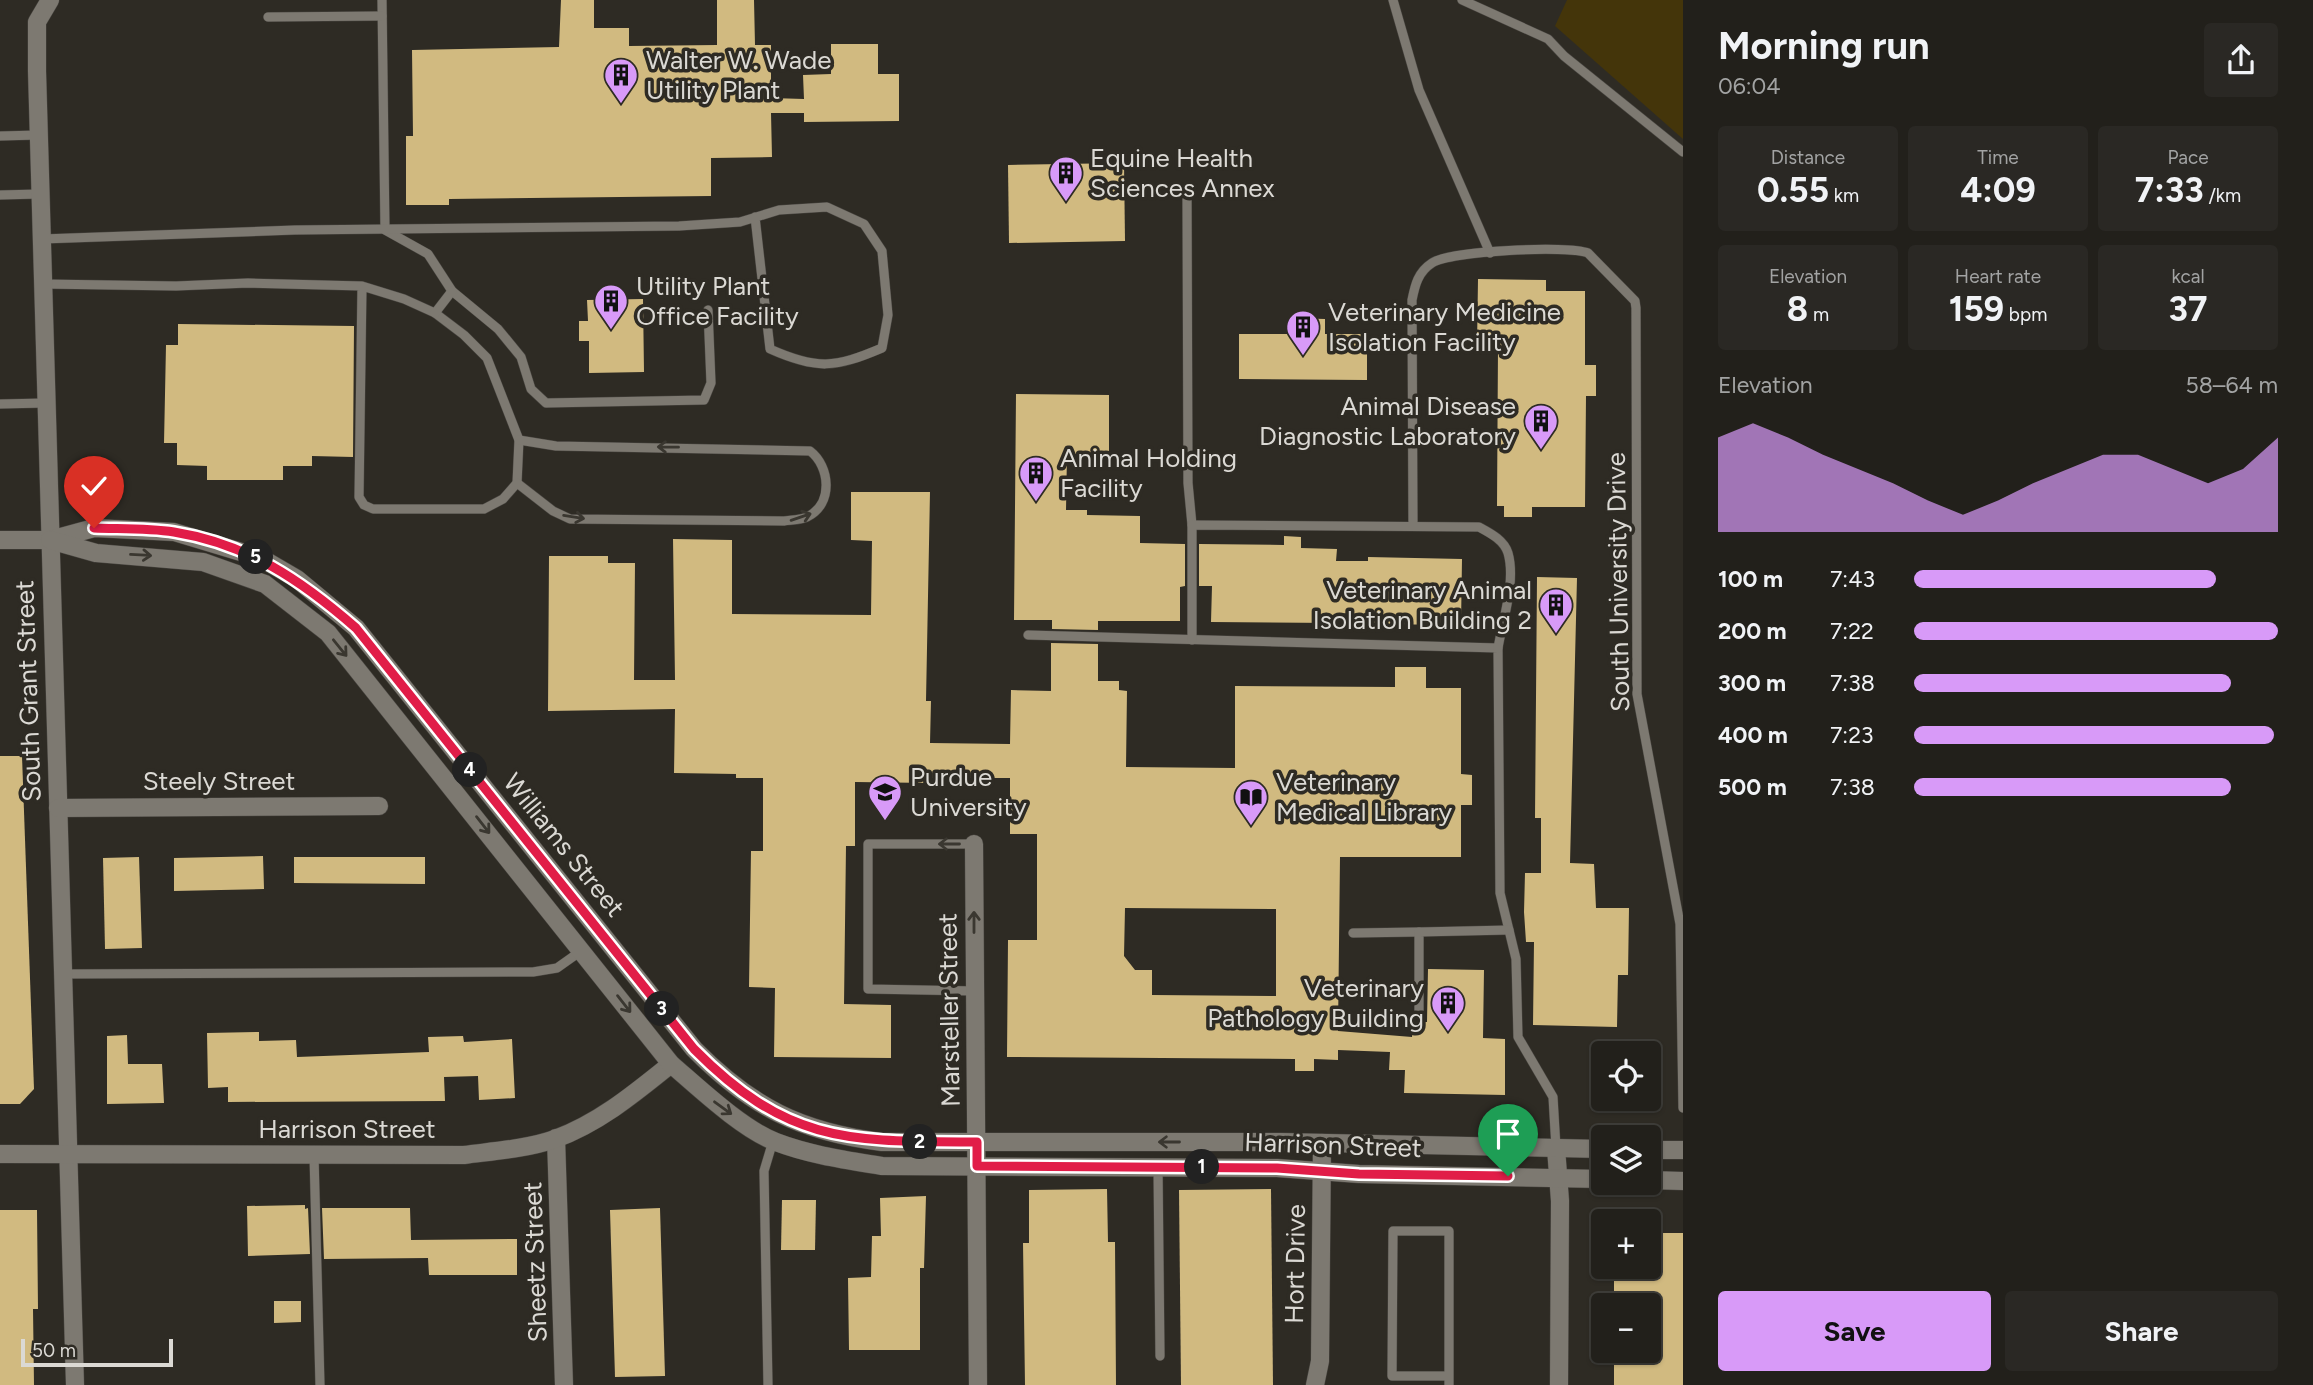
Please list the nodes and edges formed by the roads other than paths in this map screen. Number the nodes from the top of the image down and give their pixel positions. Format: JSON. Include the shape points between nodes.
{"nodes":[{"id":1,"x":50,"y":0,"type":"edge"},
{"id":2,"x":382,"y":0,"type":"edge"},
{"id":3,"x":1394,"y":0,"type":"edge"},
{"id":4,"x":1462,"y":0,"type":"edge"},
{"id":5,"x":382,"y":16,"type":"junction"},
{"id":6,"x":268,"y":17,"type":"dead end"},
{"id":7,"x":38,"y":135,"type":"junction"},
{"id":8,"x":0,"y":136,"type":"edge"},
{"id":9,"x":1683,"y":152,"type":"edge"},
{"id":10,"x":1187,"y":192,"type":"dead end"},
{"id":11,"x":39,"y":194,"type":"junction"},
{"id":12,"x":0,"y":195,"type":"edge"},
{"id":13,"x":755,"y":218,"type":"junction"},
{"id":14,"x":385,"y":230,"type":"junction"},
{"id":15,"x":40,"y":239,"type":"junction"},
{"id":16,"x":1490,"y":253,"type":"junction"},
{"id":17,"x":41,"y":284,"type":"junction"},
{"id":18,"x":362,"y":286,"type":"junction"},
{"id":19,"x":452,"y":291,"type":"junction"},
{"id":20,"x":708,"y":310,"type":"dead end"},
{"id":21,"x":435,"y":313,"type":"junction"},
{"id":22,"x":45,"y":403,"type":"junction"},
{"id":23,"x":0,"y":404,"type":"edge"},
{"id":24,"x":519,"y":440,"type":"junction"},
{"id":25,"x":517,"y":483,"type":"junction"},
{"id":26,"x":1192,"y":524,"type":"junction"},
{"id":27,"x":1413,"y":526,"type":"junction"},
{"id":28,"x":0,"y":540,"type":"edge"},
{"id":29,"x":50,"y":540,"type":"junction"},
{"id":30,"x":1028,"y":635,"type":"dead end"},
{"id":31,"x":1192,"y":640,"type":"junction"},
{"id":32,"x":1498,"y":648,"type":"junction"},
{"id":33,"x":379,"y":806,"type":"dead end"},
{"id":34,"x":58,"y":808,"type":"junction"},
{"id":35,"x":974,"y":844,"type":"joint"},
{"id":36,"x":1509,"y":930,"type":"junction"},
{"id":37,"x":1419,"y":932,"type":"junction"},
{"id":38,"x":1353,"y":933,"type":"dead end"},
{"id":39,"x":581,"y":951,"type":"junction"},
{"id":40,"x":63,"y":974,"type":"junction"},
{"id":41,"x":975,"y":991,"type":"junction"},
{"id":42,"x":1419,"y":1014,"type":"dead end"},
{"id":43,"x":671,"y":1065,"type":"junction"},
{"id":44,"x":1683,"y":1108,"type":"edge"},
{"id":45,"x":556,"y":1138,"type":"junction"},
{"id":46,"x":773,"y":1141,"type":"junction"},
{"id":47,"x":977,"y":1142,"type":"junction"},
{"id":48,"x":1322,"y":1143,"type":"junction"},
{"id":49,"x":1556,"y":1148,"type":"junction"},
{"id":50,"x":1591,"y":1149,"type":"edge"},
{"id":51,"x":1661,"y":1150,"type":"edge"},
{"id":52,"x":1683,"y":1150,"type":"edge"},
{"id":53,"x":0,"y":1154,"type":"edge"},
{"id":54,"x":314,"y":1154,"type":"junction"},
{"id":55,"x":69,"y":1156,"type":"junction"},
{"id":56,"x":977,"y":1166,"type":"junction"},
{"id":57,"x":1158,"y":1167,"type":"junction"},
{"id":58,"x":1322,"y":1171,"type":"junction"},
{"id":59,"x":1558,"y":1177,"type":"junction"},
{"id":60,"x":1591,"y":1178,"type":"edge"},
{"id":61,"x":1661,"y":1180,"type":"edge"},
{"id":62,"x":1683,"y":1181,"type":"edge"},
{"id":63,"x":1160,"y":1356,"type":"dead end"},
{"id":64,"x":1448,"y":1381,"type":"edge"},
{"id":65,"x":75,"y":1385,"type":"edge"},
{"id":66,"x":320,"y":1385,"type":"edge"},
{"id":67,"x":565,"y":1385,"type":"edge"},
{"id":68,"x":768,"y":1385,"type":"edge"},
{"id":69,"x":978,"y":1385,"type":"edge"},
{"id":70,"x":1315,"y":1385,"type":"edge"},
{"id":71,"x":1559,"y":1385,"type":"edge"}],
"edges":[{"from":1,"to":7,"type":"main road","name":"South Grant Street","via":[[37,22]]},
{"from":2,"to":5,"type":"lane"},
{"from":3,"to":16,"type":"lane","via":[[1419,90]]},
{"from":4,"to":9,"type":"lane","via":[[1548,39]]},
{"from":5,"to":6,"type":"lane"},
{"from":5,"to":14,"type":"lane"},
{"from":7,"to":8,"type":"lane"},
{"from":7,"to":11,"type":"main road","name":"South Grant Street"},
{"from":10,"to":26,"type":"lane"},
{"from":11,"to":12,"type":"lane"},
{"from":11,"to":15,"type":"main road","name":"South Grant Street"},
{"from":13,"to":13,"type":"lane","via":[[779,210],[827,207],[864,224],[882,251],[888,315],[882,348],[835,364],[802,364],[770,349]]},
{"from":13,"to":14,"type":"lane","via":[[679,226]]},
{"from":14,"to":15,"type":"lane"},
{"from":14,"to":19,"type":"lane","via":[[428,254]]},
{"from":15,"to":17,"type":"main road","name":"South Grant Street"},
{"from":16,"to":27,"type":"lane","name":"South University Drive","via":[[1443,257],[1420,274],[1415,285]]},
{"from":16,"to":44,"type":"lane","name":"South University Drive","via":[[1580,250],[1596,259],[1635,301],[1637,694],[1680,924]]},
{"from":17,"to":18,"type":"lane"},
{"from":17,"to":22,"type":"main road","name":"South Grant Street"},
{"from":18,"to":21,"type":"lane"},
{"from":18,"to":25,"type":"lane","via":[[359,497],[365,505],[373,509],[484,509],[503,499]]},
{"from":19,"to":20,"type":"lane","via":[[498,329],[522,357],[531,389],[546,403],[704,400],[710,383]]},
{"from":19,"to":21,"type":"lane"},
{"from":21,"to":24,"type":"lane","via":[[487,358]]},
{"from":22,"to":23,"type":"lane"},
{"from":22,"to":29,"type":"main road","name":"South Grant Street"},
{"from":24,"to":25,"type":"lane"},
{"from":25,"to":24,"type":"lane","one_way":true,"via":[[570,519],[784,522],[807,517],[821,505],[826,493],[825,472],[810,451],[556,446]]},
{"from":26,"to":27,"type":"lane"},
{"from":26,"to":31,"type":"lane"},
{"from":27,"to":32,"type":"lane","via":[[1479,527],[1497,537],[1508,551],[1510,577]]},
{"from":28,"to":29,"type":"main road","name":"Williams Street"},
{"from":29,"to":34,"type":"main road","name":"South Grant Street"},
{"from":29,"to":39,"type":"main road","name":"Williams Street","one_way":true,"via":[[96,553],[203,562],[265,584],[328,633]]},
{"from":29,"to":47,"type":"main road","name":"Williams Street","via":[[94,528],[174,532],[261,558],[297,579],[356,628],[685,1038],[724,1080],[801,1126],[839,1137]]},
{"from":30,"to":31,"type":"lane"},
{"from":31,"to":32,"type":"lane"},
{"from":32,"to":36,"type":"lane","via":[[1500,892]]},
{"from":33,"to":34,"type":"main road","name":"Steely Street"},
{"from":34,"to":40,"type":"main road","name":"South Grant Street"},
{"from":41,"to":35,"type":"main road","name":"Marsteller Street","one_way":true},
{"from":35,"to":41,"type":"lane","one_way":true,"via":[[868,844],[869,989]]},
{"from":36,"to":37,"type":"lane"},
{"from":36,"to":49,"type":"lane","via":[[1516,959],[1518,1037],[1553,1097]]},
{"from":37,"to":38,"type":"lane"},
{"from":37,"to":42,"type":"lane"},
{"from":39,"to":40,"type":"lane","via":[[557,968],[533,971]]},
{"from":39,"to":43,"type":"main road","name":"Williams Street","one_way":true},
{"from":40,"to":55,"type":"main road","name":"South Grant Street"},
{"from":41,"to":47,"type":"main road","name":"Marsteller Street"},
{"from":43,"to":45,"type":"main road","name":"Harrison Street","via":[[622,1103]]},
{"from":43,"to":46,"type":"main road","name":"Williams Street","one_way":true,"via":[[720,1106]]},
{"from":45,"to":54,"type":"main road","name":"Harrison Street","via":[[464,1155]]},
{"from":45,"to":67,"type":"main road","name":"Sheetz Street"},
{"from":46,"to":56,"type":"main road","name":"Williams Street","via":[[830,1158],[882,1166]]},
{"from":46,"to":68,"type":"lane","via":[[764,1171]]},
{"from":48,"to":47,"type":"main road","name":"Harrison Street","one_way":true},
{"from":47,"to":56,"type":"main road","name":"Marsteller Street"},
{"from":48,"to":49,"type":"main road","name":"Harrison Street"},
{"from":48,"to":58,"type":"main road","name":"Hort Drive"},
{"from":49,"to":50,"type":"main road","name":"Harrison Street"},
{"from":49,"to":59,"type":"main road"},
{"from":51,"to":52,"type":"main road"},
{"from":53,"to":55,"type":"main road","name":"Harrison Street"},
{"from":54,"to":55,"type":"main road","name":"Harrison Street"},
{"from":54,"to":66,"type":"lane"},
{"from":55,"to":65,"type":"main road","name":"South Grant Street"},
{"from":56,"to":57,"type":"main road","name":"Harrison Street"},
{"from":56,"to":69,"type":"main road","name":"Marsteller Street"},
{"from":57,"to":58,"type":"main road","name":"Harrison Street"},
{"from":57,"to":63,"type":"lane"},
{"from":58,"to":59,"type":"main road","name":"Harrison Street"},
{"from":58,"to":70,"type":"main road","name":"Hort Drive","via":[[1320,1361]]},
{"from":59,"to":60,"type":"main road","name":"Harrison Street"},
{"from":59,"to":71,"type":"main road"},
{"from":61,"to":62,"type":"main road"},
{"from":64,"to":64,"type":"lane","via":[[1392,1376],[1393,1231],[1449,1231]]}]}
